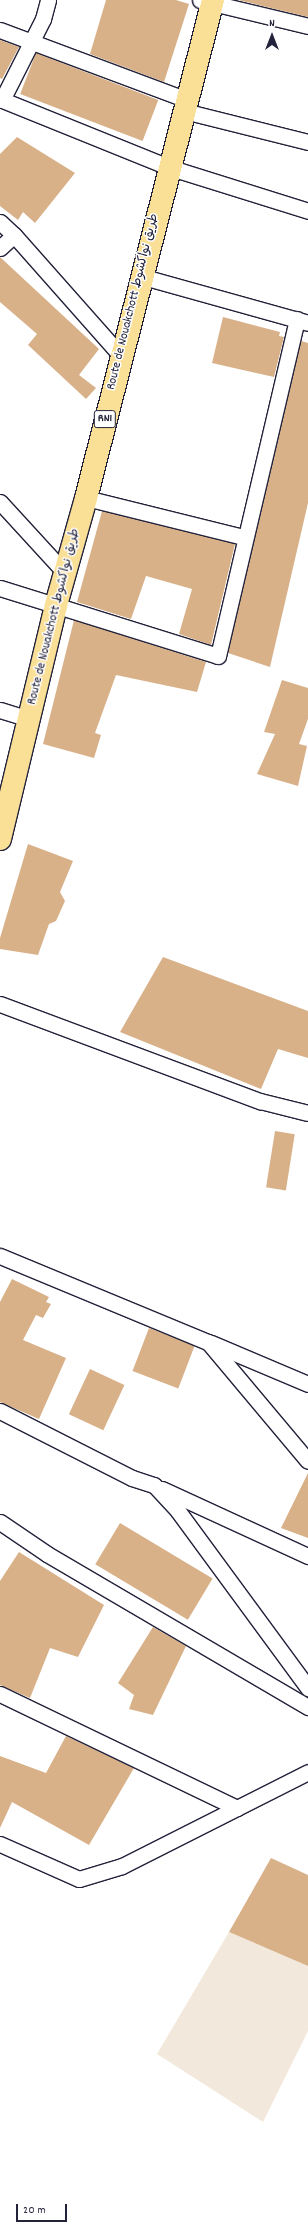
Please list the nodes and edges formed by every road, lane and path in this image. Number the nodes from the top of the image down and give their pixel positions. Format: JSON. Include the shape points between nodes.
{"nodes":[{"id":1,"x":48,"y":0,"type":"edge"},
{"id":2,"x":208,"y":1,"type":"edge"},
{"id":3,"x":308,"y":26,"type":"edge"},
{"id":4,"x":0,"y":30,"type":"edge"},
{"id":5,"x":31,"y":41,"type":"junction"},
{"id":6,"x":1,"y":100,"type":"edge"},
{"id":7,"x":186,"y":105,"type":"junction"},
{"id":8,"x":308,"y":142,"type":"edge"},
{"id":9,"x":168,"y":167,"type":"junction"},
{"id":10,"x":308,"y":211,"type":"edge"},
{"id":11,"x":0,"y":222,"type":"edge"},
{"id":12,"x":14,"y":235,"type":"junction"},
{"id":13,"x":0,"y":248,"type":"edge"},
{"id":14,"x":140,"y":276,"type":"junction"},
{"id":15,"x":302,"y":321,"type":"edge"},
{"id":16,"x":121,"y":356,"type":"junction"},
{"id":17,"x":86,"y":498,"type":"junction"},
{"id":18,"x":0,"y":502,"type":"edge"},
{"id":19,"x":244,"y":536,"type":"junction"},
{"id":20,"x":65,"y":572,"type":"junction"},
{"id":21,"x":0,"y":588,"type":"edge"},
{"id":22,"x":56,"y":605,"type":"junction"},
{"id":23,"x":0,"y":710,"type":"edge"},
{"id":24,"x":30,"y":719,"type":"junction"},
{"id":25,"x":0,"y":838,"type":"edge"},
{"id":26,"x":0,"y":1004,"type":"edge"},
{"id":27,"x":308,"y":1113,"type":"edge"},
{"id":28,"x":0,"y":1256,"type":"edge"},
{"id":29,"x":208,"y":1342,"type":"junction"},
{"id":30,"x":308,"y":1384,"type":"edge"},
{"id":31,"x":0,"y":1411,"type":"edge"},
{"id":32,"x":308,"y":1461,"type":"edge"},
{"id":33,"x":154,"y":1485,"type":"junction"},
{"id":34,"x":0,"y":1522,"type":"edge"},
{"id":35,"x":308,"y":1556,"type":"edge"},
{"id":36,"x":308,"y":1688,"type":"edge"},
{"id":37,"x":0,"y":1694,"type":"edge"},
{"id":38,"x":308,"y":1707,"type":"edge"},
{"id":39,"x":308,"y":1772,"type":"edge"},
{"id":40,"x":237,"y":1808,"type":"junction"},
{"id":41,"x":0,"y":1844,"type":"edge"}],
"edges":[{"from":1,"to":5,"type":"street"},
{"from":2,"to":3,"type":"street"},
{"from":2,"to":7,"type":"highway","name":"Route de Nouakchott طريق نواكشوط","number":"RN1"},
{"from":4,"to":5,"type":"street"},
{"from":5,"to":6,"type":"street"},
{"from":5,"to":7,"type":"street"},
{"from":6,"to":9,"type":"street"},
{"from":7,"to":8,"type":"street"},
{"from":7,"to":9,"type":"highway","name":"Route de Nouakchott طريق نواكشوط","number":"RN1"},
{"from":9,"to":10,"type":"street"},
{"from":9,"to":14,"type":"highway","name":"Route de Nouakchott طريق نواكشوط","number":"RN1"},
{"from":11,"to":12,"type":"street"},
{"from":12,"to":13,"type":"street"},
{"from":12,"to":16,"type":"street"},
{"from":14,"to":15,"type":"street"},
{"from":14,"to":16,"type":"highway","name":"Route de Nouakchott طريق نواكشوط","number":"RN1"},
{"from":15,"to":19,"type":"street"},
{"from":16,"to":17,"type":"highway","name":"Route de Nouakchott طريق نواكشوط","number":"RN1"},
{"from":17,"to":19,"type":"street"},
{"from":17,"to":20,"type":"highway","name":"Route de Nouakchott طريق نواكشوط","number":"RN1"},
{"from":18,"to":20,"type":"street"},
{"from":19,"to":22,"type":"street","via":[[218,656]]},
{"from":20,"to":22,"type":"highway","name":"Route de Nouakchott طريق نواكشوط","number":"RN1"},
{"from":21,"to":22,"type":"street"},
{"from":22,"to":24,"type":"highway","name":"Route de Nouakchott طريق نواكشوط","number":"RN1"},
{"from":23,"to":24,"type":"street"},
{"from":24,"to":25,"type":"highway","name":"Route de Nouakchott طريق نواكشوط","number":"RN1"},
{"from":26,"to":27,"type":"street","via":[[260,1101]]},
{"from":28,"to":29,"type":"street"},
{"from":29,"to":30,"type":"street"},
{"from":29,"to":32,"type":"street"},
{"from":31,"to":33,"type":"street","via":[[132,1478]]},
{"from":33,"to":35,"type":"street"},
{"from":33,"to":36,"type":"street","via":[[178,1511]]},
{"from":34,"to":38,"type":"street","via":[[47,1554]]},
{"from":37,"to":40,"type":"street"},
{"from":39,"to":40,"type":"street"},
{"from":40,"to":41,"type":"street","via":[[122,1866],[80,1880]]}]}
